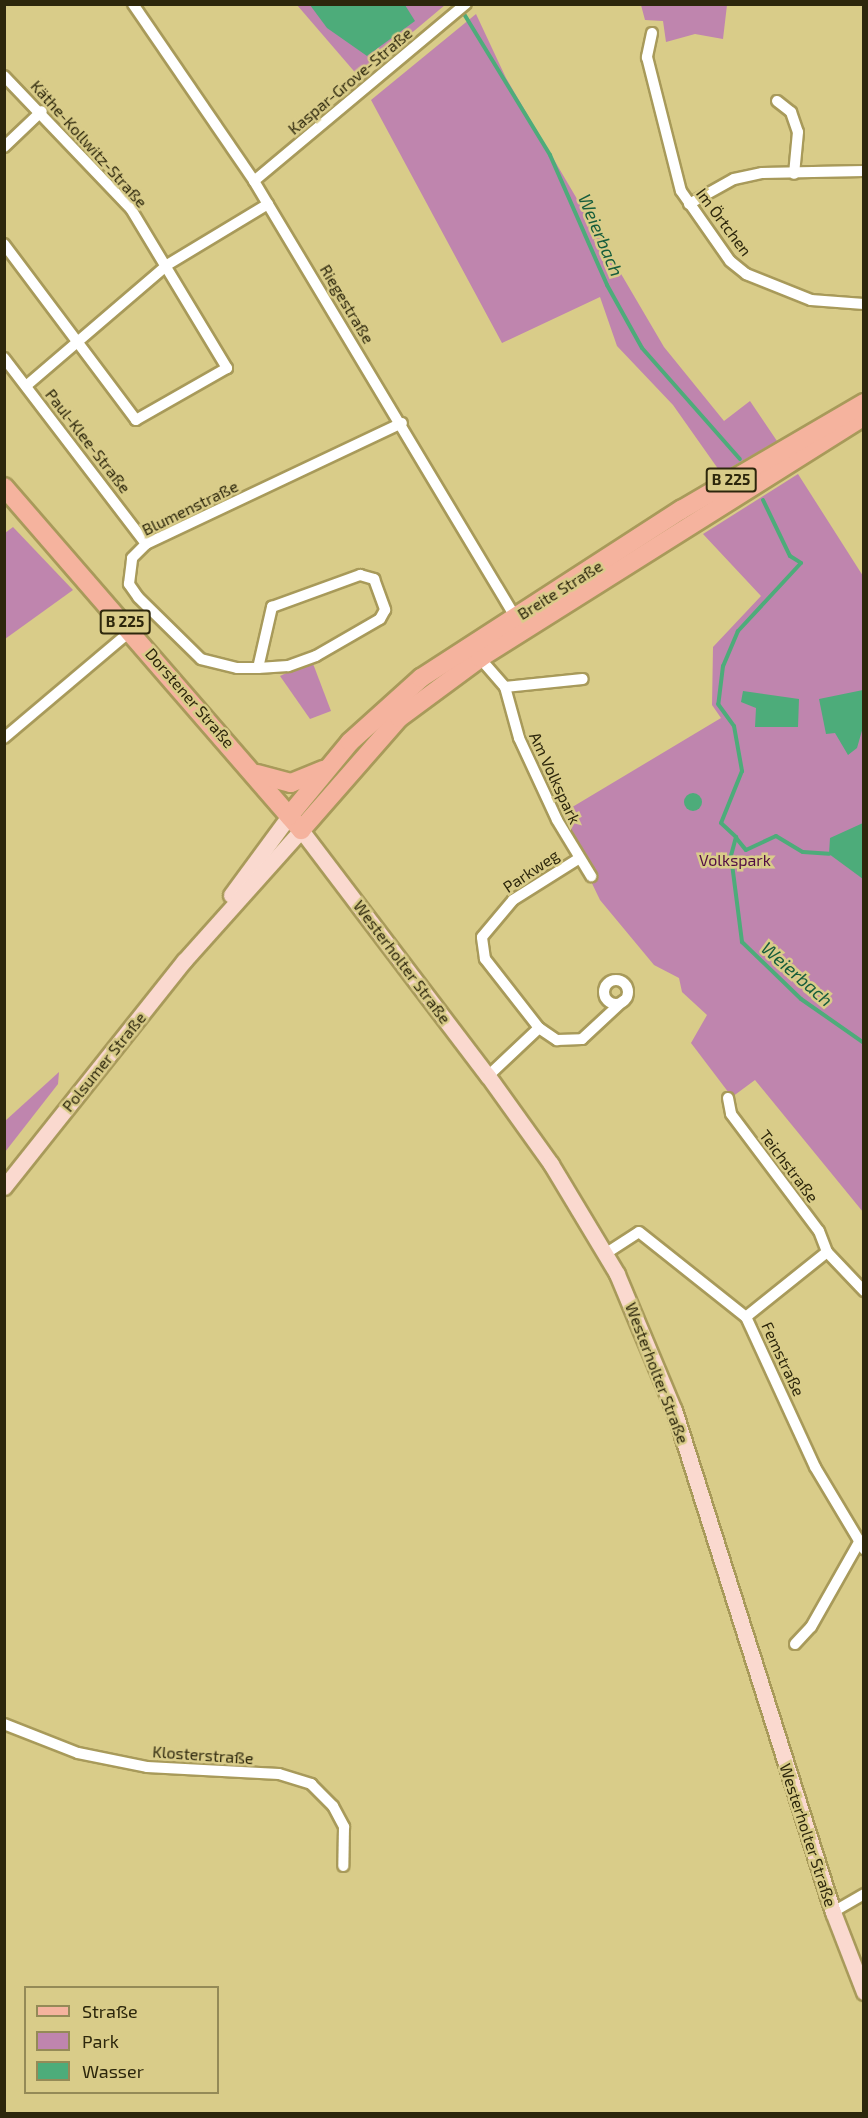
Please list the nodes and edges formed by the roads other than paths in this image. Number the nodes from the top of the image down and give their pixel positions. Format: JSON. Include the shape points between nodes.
{"nodes":[{"id":1,"x":133,"y":4,"type":"edge"},
{"id":2,"x":466,"y":4,"type":"edge"},
{"id":3,"x":652,"y":33,"type":"dead end"},
{"id":4,"x":4,"y":76,"type":"edge"},
{"id":5,"x":777,"y":101,"type":"dead end"},
{"id":6,"x":42,"y":111,"type":"junction"},
{"id":7,"x":4,"y":147,"type":"edge"},
{"id":8,"x":864,"y":171,"type":"edge"},
{"id":9,"x":794,"y":174,"type":"junction"},
{"id":10,"x":254,"y":182,"type":"junction"},
{"id":11,"x":268,"y":204,"type":"junction"},
{"id":12,"x":689,"y":204,"type":"junction"},
{"id":13,"x":4,"y":244,"type":"edge"},
{"id":14,"x":167,"y":265,"type":"junction"},
{"id":15,"x":864,"y":304,"type":"edge"},
{"id":16,"x":78,"y":340,"type":"junction"},
{"id":17,"x":4,"y":358,"type":"edge"},
{"id":18,"x":26,"y":386,"type":"junction"},
{"id":19,"x":864,"y":403,"type":"edge"},
{"id":20,"x":864,"y":416,"type":"edge"},
{"id":21,"x":402,"y":423,"type":"junction"},
{"id":22,"x":4,"y":487,"type":"edge"},
{"id":23,"x":146,"y":544,"type":"junction"},
{"id":24,"x":519,"y":623,"type":"junction"},
{"id":25,"x":132,"y":630,"type":"junction"},
{"id":26,"x":476,"y":651,"type":"junction"},
{"id":27,"x":258,"y":668,"type":"junction"},
{"id":28,"x":583,"y":679,"type":"dead end"},
{"id":29,"x":505,"y":687,"type":"junction"},
{"id":30,"x":4,"y":738,"type":"edge"},
{"id":31,"x":327,"y":768,"type":"junction"},
{"id":32,"x":257,"y":774,"type":"junction"},
{"id":33,"x":295,"y":823,"type":"junction"},
{"id":34,"x":578,"y":859,"type":"junction"},
{"id":35,"x":591,"y":876,"type":"dead end"},
{"id":36,"x":624,"y":1001,"type":"dead end"},
{"id":37,"x":539,"y":1028,"type":"junction"},
{"id":38,"x":488,"y":1076,"type":"junction"},
{"id":39,"x":728,"y":1098,"type":"dead end"},
{"id":40,"x":4,"y":1187,"type":"edge"},
{"id":41,"x":827,"y":1252,"type":"junction"},
{"id":42,"x":605,"y":1254,"type":"junction"},
{"id":43,"x":864,"y":1291,"type":"edge"},
{"id":44,"x":746,"y":1317,"type":"junction"},
{"id":45,"x":861,"y":1545,"type":"edge"},
{"id":46,"x":795,"y":1644,"type":"dead end"},
{"id":47,"x":4,"y":1724,"type":"edge"},
{"id":48,"x":342,"y":1866,"type":"dead end"},
{"id":49,"x":864,"y":1894,"type":"edge"},
{"id":50,"x":833,"y":1912,"type":"junction"},
{"id":51,"x":864,"y":1992,"type":"edge"}],
"edges":[{"from":1,"to":10,"type":"street","name":"Riegestraße"},
{"from":2,"to":10,"type":"street","name":"Kaspar-Grove-Straße"},
{"from":3,"to":12,"type":"street","name":"Im Örtchen","via":[[647,57],[681,191]]},
{"from":4,"to":6,"type":"street","name":"Käthe-Kollwitz-Straße"},
{"from":5,"to":9,"type":"street","via":[[791,112],[798,132]]},
{"from":6,"to":7,"type":"street"},
{"from":6,"to":14,"type":"street","name":"Käthe-Kollwitz-Straße","via":[[131,209]]},
{"from":8,"to":9,"type":"street"},
{"from":9,"to":12,"type":"street","via":[[734,179]]},
{"from":10,"to":11,"type":"street","name":"Riegestraße"},
{"from":11,"to":14,"type":"street"},
{"from":11,"to":21,"type":"street","name":"Riegestraße"},
{"from":12,"to":15,"type":"street","name":"Im Örtchen","via":[[730,261],[746,274],[811,300]]},
{"from":13,"to":16,"type":"street"},
{"from":14,"to":16,"type":"street"},
{"from":14,"to":16,"type":"street","name":"Käthe-Kollwitz-Straße","via":[[227,368],[136,420]]},
{"from":16,"to":18,"type":"street"},
{"from":17,"to":18,"type":"street","name":"Paul-Klee-Straße"},
{"from":18,"to":23,"type":"street","name":"Paul-Klee-Straße"},
{"from":19,"to":24,"type":"main road","name":"Breite Straße","number":"B 225","via":[[784,446]]},
{"from":20,"to":24,"type":"main road","name":"Breite Straße","number":"B 225"},
{"from":21,"to":23,"type":"street","name":"Blumenstraße"},
{"from":21,"to":24,"type":"street","name":"Riegestraße"},
{"from":22,"to":25,"type":"main road","name":"Dorstener Straße","number":"B 225"},
{"from":23,"to":27,"type":"street","name":"Blumenstraße","via":[[128,569],[138,597],[201,658]]},
{"from":24,"to":26,"type":"main road","name":"Breite Straße","number":"B 225"},
{"from":25,"to":30,"type":"street"},
{"from":25,"to":32,"type":"main road","name":"Dorstener Straße","number":"B 225"},
{"from":26,"to":29,"type":"street","name":"Am Volkspark"},
{"from":26,"to":31,"type":"main road","name":"Breite Straße","number":"B 225","via":[[388,704]]},
{"from":26,"to":33,"type":"main road","name":"Breite Straße","number":"B 225","via":[[399,718]]},
{"from":27,"to":27,"type":"street","name":"Blumenstraße","via":[[273,607],[360,575],[374,579],[385,610],[380,619],[316,656]]},
{"from":28,"to":29,"type":"street"},
{"from":29,"to":34,"type":"street","name":"Am Volkspark","via":[[519,738]]},
{"from":31,"to":32,"type":"main road","via":[[291,783]]},
{"from":31,"to":33,"type":"main road","name":"Breite Straße","number":"B 225"},
{"from":32,"to":33,"type":"main road","name":"Dorstener Straße"},
{"from":33,"to":38,"type":"main road","name":"Westerholter Straße"},
{"from":33,"to":40,"type":"main road","name":"Polsumer Straße"},
{"from":34,"to":35,"type":"street","name":"Am Volkspark"},
{"from":34,"to":37,"type":"street","name":"Parkweg","via":[[513,900],[482,937],[485,959]]},
{"from":36,"to":37,"type":"street","name":"Parkweg","via":[[582,1039],[557,1040]]},
{"from":37,"to":38,"type":"street"},
{"from":38,"to":42,"type":"main road","name":"Westerholter Straße"},
{"from":39,"to":41,"type":"street","name":"Teichstraße","via":[[730,1114],[819,1231]]},
{"from":41,"to":43,"type":"street","name":"Teichstraße"},
{"from":41,"to":44,"type":"street"},
{"from":42,"to":44,"type":"street","name":"Femstraße","via":[[639,1232]]},
{"from":42,"to":50,"type":"main road","name":"Westerholter Straße","via":[[674,1410]]},
{"from":44,"to":45,"type":"street","name":"Femstraße","via":[[815,1467]]},
{"from":45,"to":46,"type":"street","name":"Femstraße","via":[[811,1627]]},
{"from":47,"to":48,"type":"street","name":"Klosterstraße","via":[[78,1753],[147,1767],[279,1774],[310,1784],[333,1806],[344,1827]]},
{"from":49,"to":50,"type":"street"},
{"from":50,"to":51,"type":"main road","name":"Westerholter Straße"}]}
